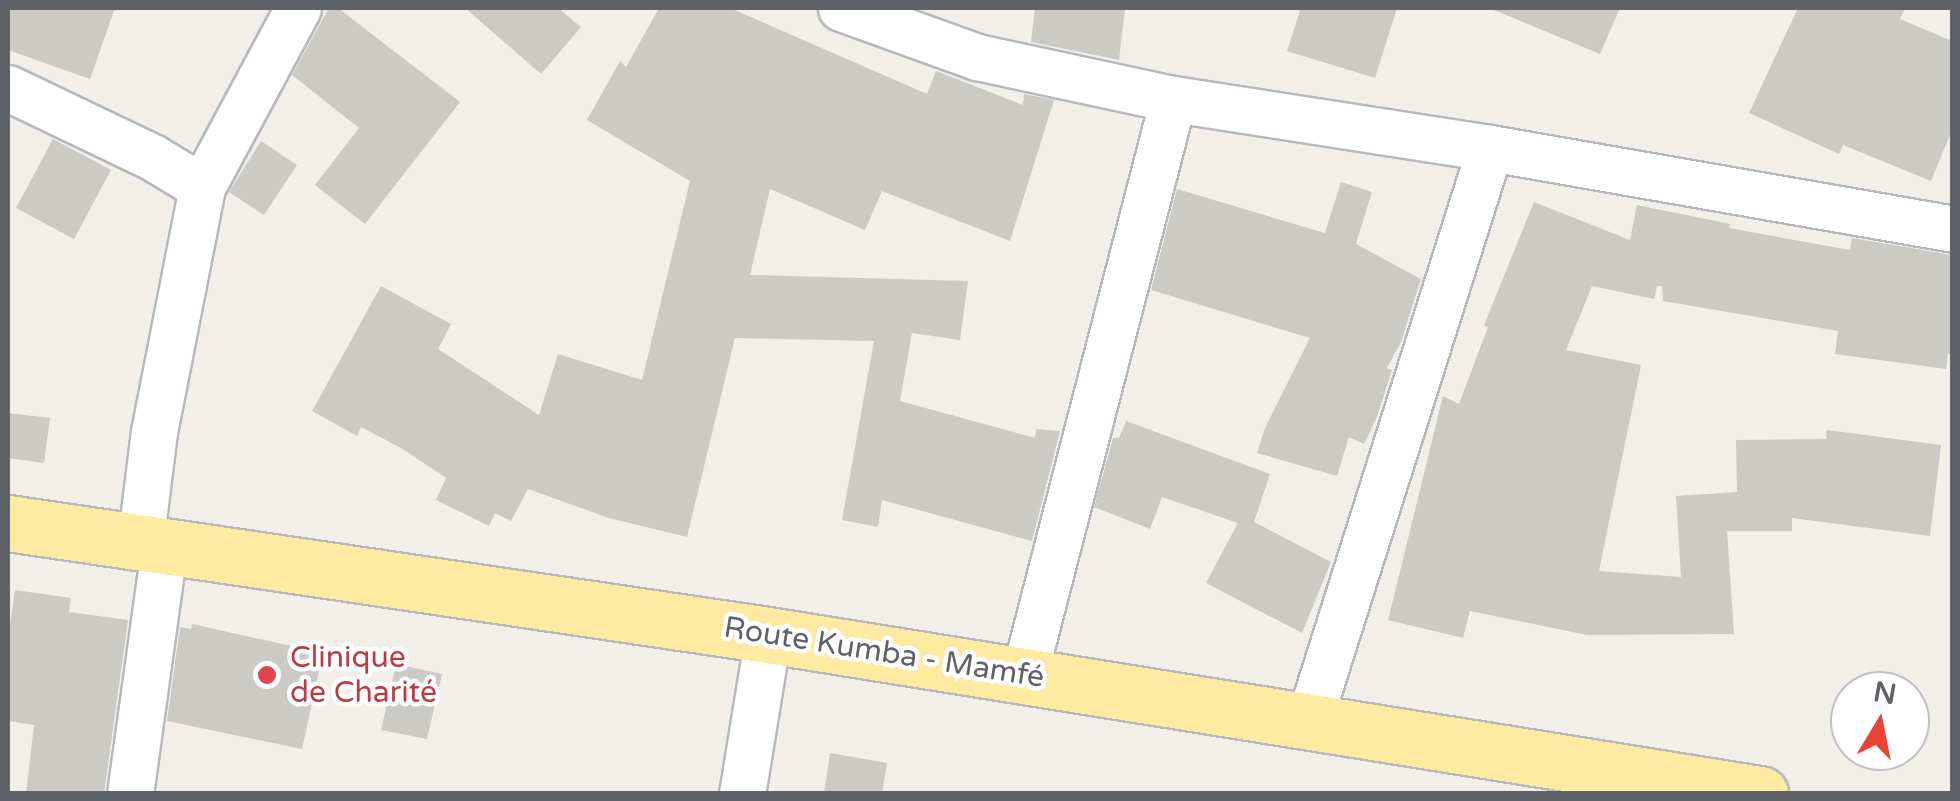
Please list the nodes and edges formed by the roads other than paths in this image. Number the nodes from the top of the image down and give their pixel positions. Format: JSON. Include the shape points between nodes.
{"nodes":[{"id":1,"x":298,"y":8,"type":"edge"},
{"id":2,"x":841,"y":8,"type":"edge"},
{"id":3,"x":8,"y":88,"type":"edge"},
{"id":4,"x":1173,"y":99,"type":"junction"},
{"id":5,"x":1490,"y":148,"type":"junction"},
{"id":6,"x":202,"y":186,"type":"junction"},
{"id":7,"x":1952,"y":230,"type":"edge"},
{"id":8,"x":8,"y":523,"type":"edge"},
{"id":9,"x":152,"y":546,"type":"junction"},
{"id":10,"x":768,"y":635,"type":"junction"},
{"id":11,"x":1024,"y":675,"type":"junction"},
{"id":12,"x":1309,"y":720,"type":"junction"},
{"id":13,"x":1750,"y":793,"type":"edge"},
{"id":14,"x":130,"y":794,"type":"edge"},
{"id":15,"x":742,"y":794,"type":"edge"}],
"edges":[{"from":1,"to":6,"type":"street"},
{"from":2,"to":4,"type":"street","via":[[978,57]]},
{"from":3,"to":6,"type":"street"},
{"from":4,"to":5,"type":"street"},
{"from":4,"to":11,"type":"street"},
{"from":5,"to":7,"type":"street"},
{"from":5,"to":12,"type":"street"},
{"from":6,"to":9,"type":"street","via":[[154,432]]},
{"from":8,"to":9,"type":"highway","name":"Route Kumba - Mamfé"},
{"from":9,"to":10,"type":"highway","name":"Route Kumba - Mamfé"},
{"from":9,"to":14,"type":"street"},
{"from":10,"to":11,"type":"highway","name":"Route Kumba - Mamfé"},
{"from":10,"to":15,"type":"street"},
{"from":11,"to":12,"type":"highway","name":"Route Kumba - Mamfé"},
{"from":12,"to":13,"type":"highway","name":"Route Kumba - Mamfé"}]}
